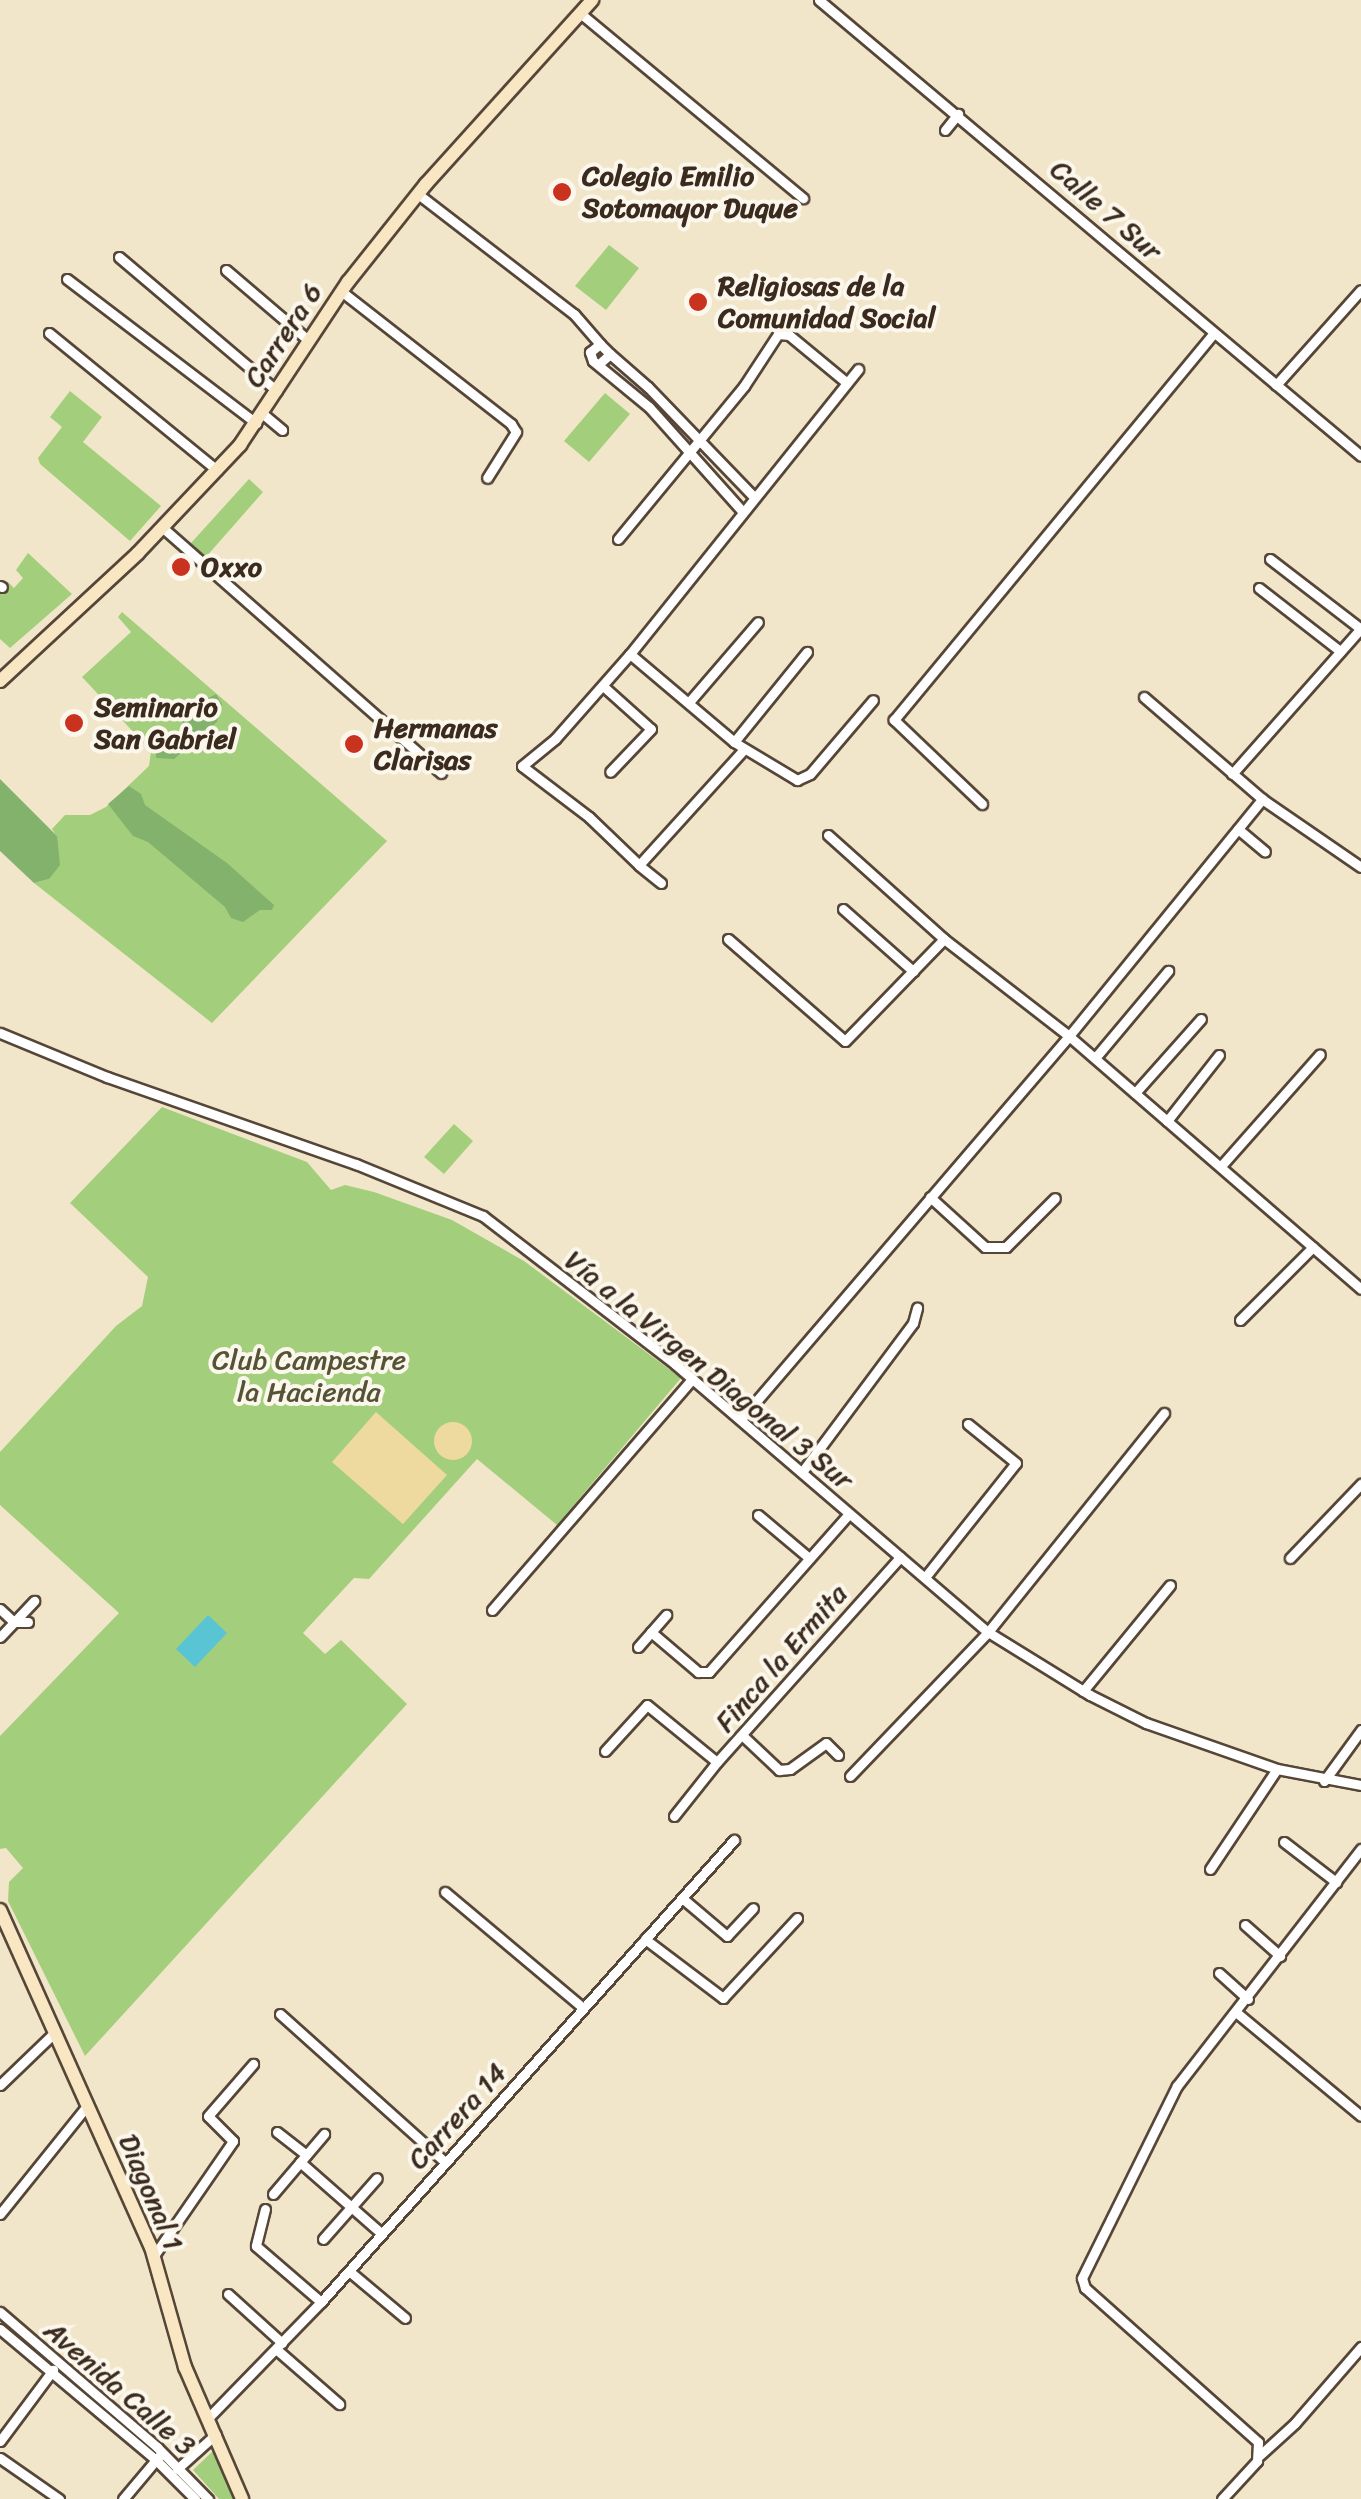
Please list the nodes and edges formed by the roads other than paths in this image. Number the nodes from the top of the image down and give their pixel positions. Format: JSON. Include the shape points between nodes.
{"nodes":[{"id":1,"x":592,"y":0,"type":"edge"},
{"id":2,"x":819,"y":0,"type":"edge"},
{"id":3,"x":580,"y":13,"type":"junction"},
{"id":4,"x":958,"y":114,"type":"junction"},
{"id":5,"x":945,"y":130,"type":"dead end"},
{"id":6,"x":418,"y":194,"type":"junction"},
{"id":7,"x":803,"y":198,"type":"dead end"},
{"id":8,"x":119,"y":257,"type":"dead end"},
{"id":9,"x":226,"y":270,"type":"dead end"},
{"id":10,"x":67,"y":279,"type":"dead end"},
{"id":11,"x":1361,"y":290,"type":"edge"},
{"id":12,"x":340,"y":291,"type":"junction"},
{"id":13,"x":49,"y":334,"type":"dead end"},
{"id":14,"x":1213,"y":334,"type":"junction"},
{"id":15,"x":309,"y":341,"type":"junction"},
{"id":16,"x":600,"y":344,"type":"junction"},
{"id":17,"x":610,"y":354,"type":"junction"},
{"id":18,"x":600,"y":364,"type":"junction"},
{"id":19,"x":858,"y":370,"type":"dead end"},
{"id":20,"x":634,"y":375,"type":"junction"},
{"id":21,"x":847,"y":384,"type":"junction"},
{"id":22,"x":624,"y":385,"type":"junction"},
{"id":23,"x":1276,"y":385,"type":"junction"},
{"id":24,"x":278,"y":390,"type":"junction"},
{"id":25,"x":259,"y":418,"type":"junction"},
{"id":26,"x":678,"y":418,"type":"junction"},
{"id":27,"x":668,"y":426,"type":"junction"},
{"id":28,"x":282,"y":430,"type":"dead end"},
{"id":29,"x":698,"y":440,"type":"junction"},
{"id":30,"x":689,"y":452,"type":"junction"},
{"id":31,"x":1361,"y":456,"type":"edge"},
{"id":32,"x":217,"y":470,"type":"junction"},
{"id":33,"x":487,"y":478,"type":"dead end"},
{"id":34,"x":742,"y":484,"type":"junction"},
{"id":35,"x":730,"y":496,"type":"junction"},
{"id":36,"x":754,"y":497,"type":"junction"},
{"id":37,"x":742,"y":512,"type":"junction"},
{"id":38,"x":162,"y":527,"type":"junction"},
{"id":39,"x":618,"y":539,"type":"dead end"},
{"id":40,"x":1270,"y":559,"type":"dead end"},
{"id":41,"x":1259,"y":588,"type":"dead end"},
{"id":42,"x":758,"y":622,"type":"dead end"},
{"id":43,"x":1361,"y":628,"type":"edge"},
{"id":44,"x":807,"y":652,"type":"dead end"},
{"id":45,"x":1340,"y":652,"type":"junction"},
{"id":46,"x":630,"y":654,"type":"junction"},
{"id":47,"x":0,"y":681,"type":"edge"},
{"id":48,"x":603,"y":686,"type":"junction"},
{"id":49,"x":1144,"y":697,"type":"dead end"},
{"id":50,"x":873,"y":700,"type":"dead end"},
{"id":51,"x":690,"y":701,"type":"junction"},
{"id":52,"x":734,"y":742,"type":"junction"},
{"id":53,"x":744,"y":749,"type":"junction"},
{"id":54,"x":610,"y":772,"type":"dead end"},
{"id":55,"x":441,"y":773,"type":"dead end"},
{"id":56,"x":1232,"y":774,"type":"junction"},
{"id":57,"x":1262,"y":798,"type":"junction"},
{"id":58,"x":982,"y":804,"type":"dead end"},
{"id":59,"x":1238,"y":829,"type":"junction"},
{"id":60,"x":828,"y":835,"type":"dead end"},
{"id":61,"x":1265,"y":852,"type":"dead end"},
{"id":62,"x":639,"y":864,"type":"junction"},
{"id":63,"x":1361,"y":867,"type":"edge"},
{"id":64,"x":661,"y":882,"type":"dead end"},
{"id":65,"x":843,"y":908,"type":"dead end"},
{"id":66,"x":728,"y":939,"type":"dead end"},
{"id":67,"x":944,"y":939,"type":"junction"},
{"id":68,"x":912,"y":971,"type":"junction"},
{"id":69,"x":1168,"y":971,"type":"dead end"},
{"id":70,"x":1201,"y":1019,"type":"dead end"},
{"id":71,"x":0,"y":1034,"type":"edge"},
{"id":72,"x":1069,"y":1036,"type":"junction"},
{"id":73,"x":1320,"y":1054,"type":"dead end"},
{"id":74,"x":1219,"y":1056,"type":"dead end"},
{"id":75,"x":1096,"y":1058,"type":"junction"},
{"id":76,"x":1136,"y":1093,"type":"junction"},
{"id":77,"x":1167,"y":1120,"type":"junction"},
{"id":78,"x":1221,"y":1166,"type":"junction"},
{"id":79,"x":930,"y":1197,"type":"junction"},
{"id":80,"x":1055,"y":1198,"type":"dead end"},
{"id":81,"x":1312,"y":1247,"type":"junction"},
{"id":82,"x":1361,"y":1289,"type":"edge"},
{"id":83,"x":917,"y":1308,"type":"dead end"},
{"id":84,"x":1240,"y":1320,"type":"dead end"},
{"id":85,"x":692,"y":1379,"type":"junction"},
{"id":86,"x":1164,"y":1413,"type":"dead end"},
{"id":87,"x":740,"y":1420,"type":"junction"},
{"id":88,"x":968,"y":1424,"type":"dead end"},
{"id":89,"x":802,"y":1472,"type":"junction"},
{"id":90,"x":1361,"y":1484,"type":"edge"},
{"id":91,"x":758,"y":1514,"type":"dead end"},
{"id":92,"x":849,"y":1514,"type":"junction"},
{"id":93,"x":809,"y":1558,"type":"junction"},
{"id":94,"x":900,"y":1558,"type":"junction"},
{"id":95,"x":1290,"y":1558,"type":"dead end"},
{"id":96,"x":926,"y":1576,"type":"junction"},
{"id":97,"x":1170,"y":1585,"type":"dead end"},
{"id":98,"x":34,"y":1600,"type":"dead end"},
{"id":99,"x":0,"y":1609,"type":"edge"},
{"id":100,"x":492,"y":1610,"type":"dead end"},
{"id":101,"x":666,"y":1615,"type":"dead end"},
{"id":102,"x":14,"y":1622,"type":"junction"},
{"id":103,"x":28,"y":1622,"type":"dead end"},
{"id":104,"x":651,"y":1632,"type":"junction"},
{"id":105,"x":988,"y":1632,"type":"junction"},
{"id":106,"x":0,"y":1637,"type":"edge"},
{"id":107,"x":638,"y":1647,"type":"dead end"},
{"id":108,"x":1083,"y":1691,"type":"junction"},
{"id":109,"x":1361,"y":1730,"type":"edge"},
{"id":110,"x":743,"y":1736,"type":"junction"},
{"id":111,"x":605,"y":1751,"type":"dead end"},
{"id":112,"x":838,"y":1755,"type":"dead end"},
{"id":113,"x":717,"y":1762,"type":"junction"},
{"id":114,"x":1276,"y":1769,"type":"junction"},
{"id":115,"x":850,"y":1776,"type":"dead end"},
{"id":116,"x":1324,"y":1781,"type":"junction"},
{"id":117,"x":1360,"y":1784,"type":"edge"},
{"id":118,"x":674,"y":1816,"type":"dead end"},
{"id":119,"x":734,"y":1840,"type":"dead end"},
{"id":120,"x":1284,"y":1842,"type":"dead end"},
{"id":121,"x":1361,"y":1849,"type":"edge"},
{"id":122,"x":1210,"y":1870,"type":"dead end"},
{"id":123,"x":1336,"y":1882,"type":"junction"},
{"id":124,"x":445,"y":1892,"type":"dead end"},
{"id":125,"x":682,"y":1898,"type":"junction"},
{"id":126,"x":753,"y":1908,"type":"dead end"},
{"id":127,"x":0,"y":1910,"type":"edge"},
{"id":128,"x":797,"y":1918,"type":"dead end"},
{"id":129,"x":1245,"y":1925,"type":"dead end"},
{"id":130,"x":645,"y":1939,"type":"junction"},
{"id":131,"x":1280,"y":1956,"type":"junction"},
{"id":132,"x":1219,"y":1973,"type":"dead end"},
{"id":133,"x":1248,"y":2000,"type":"junction"},
{"id":134,"x":583,"y":2008,"type":"junction"},
{"id":135,"x":1236,"y":2013,"type":"junction"},
{"id":136,"x":280,"y":2014,"type":"dead end"},
{"id":137,"x":54,"y":2033,"type":"junction"},
{"id":138,"x":253,"y":2064,"type":"dead end"},
{"id":139,"x":0,"y":2085,"type":"edge"},
{"id":140,"x":86,"y":2107,"type":"junction"},
{"id":141,"x":1361,"y":2116,"type":"edge"},
{"id":142,"x":277,"y":2132,"type":"dead end"},
{"id":143,"x":324,"y":2134,"type":"dead end"},
{"id":144,"x":303,"y":2159,"type":"junction"},
{"id":145,"x":445,"y":2162,"type":"junction"},
{"id":146,"x":376,"y":2178,"type":"dead end"},
{"id":147,"x":273,"y":2194,"type":"dead end"},
{"id":148,"x":350,"y":2208,"type":"junction"},
{"id":149,"x":264,"y":2209,"type":"dead end"},
{"id":150,"x":0,"y":2214,"type":"edge"},
{"id":151,"x":382,"y":2234,"type":"junction"},
{"id":152,"x":323,"y":2239,"type":"dead end"},
{"id":153,"x":153,"y":2257,"type":"junction"},
{"id":154,"x":349,"y":2271,"type":"junction"},
{"id":155,"x":228,"y":2294,"type":"dead end"},
{"id":156,"x":322,"y":2302,"type":"junction"},
{"id":157,"x":0,"y":2312,"type":"edge"},
{"id":158,"x":405,"y":2318,"type":"dead end"},
{"id":159,"x":0,"y":2328,"type":"edge"},
{"id":160,"x":280,"y":2346,"type":"junction"},
{"id":161,"x":1361,"y":2347,"type":"edge"},
{"id":162,"x":58,"y":2364,"type":"junction"},
{"id":163,"x":50,"y":2374,"type":"junction"},
{"id":164,"x":339,"y":2404,"type":"dead end"},
{"id":165,"x":209,"y":2416,"type":"junction"},
{"id":166,"x":216,"y":2434,"type":"junction"},
{"id":167,"x":0,"y":2441,"type":"edge"},
{"id":168,"x":1260,"y":2455,"type":"junction"},
{"id":169,"x":159,"y":2456,"type":"junction"},
{"id":170,"x":0,"y":2458,"type":"edge"},
{"id":171,"x":175,"y":2471,"type":"junction"},
{"id":172,"x":59,"y":2499,"type":"edge"},
{"id":173,"x":122,"y":2499,"type":"edge"},
{"id":174,"x":195,"y":2499,"type":"edge"},
{"id":175,"x":208,"y":2499,"type":"edge"},
{"id":176,"x":242,"y":2499,"type":"edge"},
{"id":177,"x":1222,"y":2499,"type":"edge"}],
"edges":[{"from":1,"to":3,"type":"main road","name":"Carrera 6"},
{"from":2,"to":4,"type":"street","name":"Calle 7 Sur"},
{"from":3,"to":6,"type":"main road","name":"Carrera 6"},
{"from":3,"to":7,"type":"street"},
{"from":4,"to":5,"type":"street"},
{"from":4,"to":14,"type":"street","name":"Calle 7 Sur"},
{"from":6,"to":12,"type":"main road","name":"Carrera 6"},
{"from":6,"to":16,"type":"street","via":[[574,314]]},
{"from":8,"to":24,"type":"street"},
{"from":9,"to":15,"type":"street"},
{"from":10,"to":25,"type":"street"},
{"from":11,"to":23,"type":"street"},
{"from":12,"to":15,"type":"main road","name":"Carrera 6"},
{"from":12,"to":33,"type":"street","via":[[511,424],[516,432]]},
{"from":13,"to":32,"type":"street"},
{"from":14,"to":23,"type":"street","name":"Calle 7 Sur"},
{"from":14,"to":58,"type":"street","via":[[894,720]]},
{"from":15,"to":24,"type":"main road","name":"Carrera 6"},
{"from":16,"to":17,"type":"street"},
{"from":16,"to":18,"type":"street","via":[[590,352]]},
{"from":17,"to":18,"type":"street"},
{"from":17,"to":20,"type":"street"},
{"from":18,"to":22,"type":"street"},
{"from":19,"to":21,"type":"street"},
{"from":20,"to":22,"type":"street"},
{"from":20,"to":26,"type":"street"},
{"from":21,"to":29,"type":"street","via":[[789,335],[778,334]]},
{"from":21,"to":36,"type":"street"},
{"from":22,"to":27,"type":"street"},
{"from":23,"to":31,"type":"street","name":"Calle 7 Sur"},
{"from":24,"to":25,"type":"main road","name":"Carrera 6"},
{"from":25,"to":28,"type":"street"},
{"from":25,"to":32,"type":"main road","name":"Carrera 6"},
{"from":26,"to":27,"type":"street"},
{"from":26,"to":29,"type":"street"},
{"from":27,"to":30,"type":"street"},
{"from":29,"to":30,"type":"street"},
{"from":29,"to":34,"type":"street"},
{"from":30,"to":35,"type":"street"},
{"from":30,"to":39,"type":"street"},
{"from":32,"to":38,"type":"main road","name":"Carrera 6"},
{"from":34,"to":35,"type":"street"},
{"from":34,"to":36,"type":"street"},
{"from":35,"to":37,"type":"street"},
{"from":36,"to":37,"type":"street"},
{"from":37,"to":46,"type":"street"},
{"from":38,"to":47,"type":"main road","name":"Carrera 6"},
{"from":38,"to":55,"type":"street"},
{"from":40,"to":43,"type":"street"},
{"from":41,"to":45,"type":"street"},
{"from":42,"to":51,"type":"street"},
{"from":43,"to":45,"type":"street"},
{"from":44,"to":52,"type":"street"},
{"from":45,"to":56,"type":"street"},
{"from":46,"to":48,"type":"street"},
{"from":46,"to":51,"type":"street"},
{"from":48,"to":54,"type":"street","via":[[651,730]]},
{"from":48,"to":62,"type":"street","via":[[522,766]]},
{"from":49,"to":56,"type":"street"},
{"from":50,"to":53,"type":"street","via":[[810,774],[797,780]]},
{"from":51,"to":52,"type":"street"},
{"from":52,"to":53,"type":"street"},
{"from":53,"to":62,"type":"street"},
{"from":56,"to":57,"type":"street"},
{"from":57,"to":59,"type":"street"},
{"from":57,"to":63,"type":"street"},
{"from":59,"to":61,"type":"street"},
{"from":59,"to":72,"type":"street"},
{"from":60,"to":67,"type":"street"},
{"from":62,"to":64,"type":"street"},
{"from":65,"to":68,"type":"street"},
{"from":66,"to":68,"type":"street","via":[[845,1041]]},
{"from":67,"to":68,"type":"street"},
{"from":67,"to":72,"type":"street"},
{"from":69,"to":75,"type":"street"},
{"from":70,"to":76,"type":"street"},
{"from":71,"to":85,"type":"street","name":"Vía a la Virgen Diagonal 3 Sur","via":[[483,1216]]},
{"from":72,"to":75,"type":"street"},
{"from":72,"to":79,"type":"street"},
{"from":73,"to":78,"type":"street"},
{"from":74,"to":77,"type":"street"},
{"from":75,"to":76,"type":"street"},
{"from":76,"to":77,"type":"street"},
{"from":77,"to":78,"type":"street"},
{"from":78,"to":81,"type":"street"},
{"from":79,"to":80,"type":"street","via":[[984,1247],[1006,1247]]},
{"from":79,"to":87,"type":"street"},
{"from":81,"to":82,"type":"street"},
{"from":81,"to":84,"type":"street"},
{"from":83,"to":89,"type":"street","via":[[913,1323]]},
{"from":85,"to":87,"type":"street","name":"Vía a la Virgen Diagonal 3 Sur"},
{"from":85,"to":100,"type":"street"},
{"from":86,"to":105,"type":"street"},
{"from":87,"to":89,"type":"street","name":"Vía a la Virgen Diagonal 3 Sur"},
{"from":88,"to":96,"type":"street","via":[[1016,1463]]},
{"from":89,"to":92,"type":"street","name":"Vía a la Virgen Diagonal 3 Sur"},
{"from":90,"to":95,"type":"street"},
{"from":91,"to":93,"type":"street"},
{"from":92,"to":93,"type":"street"},
{"from":92,"to":94,"type":"street","name":"Vía a la Virgen Diagonal 3 Sur"},
{"from":93,"to":104,"type":"street","via":[[709,1672],[698,1672]]},
{"from":94,"to":96,"type":"street","name":"Vía a la Virgen Diagonal 3 Sur"},
{"from":94,"to":110,"type":"street","name":"Finca la Ermita"},
{"from":96,"to":105,"type":"street","name":"Vía a la Virgen Diagonal 3 Sur"},
{"from":97,"to":108,"type":"street"},
{"from":98,"to":102,"type":"street"},
{"from":99,"to":102,"type":"street"},
{"from":101,"to":104,"type":"street"},
{"from":102,"to":103,"type":"street"},
{"from":102,"to":106,"type":"street"},
{"from":104,"to":107,"type":"street"},
{"from":105,"to":108,"type":"street","name":"Vía a la Virgen Diagonal 3 Sur"},
{"from":105,"to":115,"type":"street"},
{"from":108,"to":114,"type":"street","name":"Vía a la Virgen Diagonal 3 Sur","via":[[1146,1723]]},
{"from":109,"to":116,"type":"street"},
{"from":110,"to":112,"type":"street","via":[[779,1770],[826,1743]]},
{"from":110,"to":113,"type":"street","name":"Finca la Ermita"},
{"from":111,"to":113,"type":"street","name":"Finca la Ermita","via":[[647,1705]]},
{"from":113,"to":118,"type":"street"},
{"from":114,"to":116,"type":"street","name":"Vía a la Virgen Diagonal 3 Sur"},
{"from":114,"to":122,"type":"street"},
{"from":116,"to":117,"type":"street","name":"Vía a la Virgen Diagonal 3 Sur"},
{"from":119,"to":125,"type":"street","name":"Carrera 14"},
{"from":120,"to":123,"type":"street"},
{"from":121,"to":123,"type":"street"},
{"from":123,"to":131,"type":"street"},
{"from":124,"to":134,"type":"street"},
{"from":125,"to":126,"type":"street","via":[[727,1936]]},
{"from":125,"to":130,"type":"street","name":"Carrera 14"},
{"from":127,"to":137,"type":"main road","name":"Diagonal 1"},
{"from":128,"to":130,"type":"street","via":[[722,1998]]},
{"from":129,"to":131,"type":"street"},
{"from":130,"to":134,"type":"street","name":"Carrera 14"},
{"from":131,"to":133,"type":"street"},
{"from":132,"to":133,"type":"street"},
{"from":133,"to":135,"type":"street"},
{"from":134,"to":145,"type":"street","name":"Carrera 14"},
{"from":135,"to":141,"type":"street"},
{"from":135,"to":168,"type":"street","via":[[1177,2086],[1082,2284],[1254,2436]]},
{"from":136,"to":145,"type":"street"},
{"from":137,"to":139,"type":"street"},
{"from":137,"to":140,"type":"main road","name":"Diagonal 1"},
{"from":138,"to":153,"type":"street","via":[[208,2116],[233,2141]]},
{"from":140,"to":150,"type":"street"},
{"from":140,"to":153,"type":"main road","name":"Diagonal 1"},
{"from":142,"to":144,"type":"street"},
{"from":143,"to":144,"type":"street"},
{"from":144,"to":147,"type":"street"},
{"from":144,"to":148,"type":"street"},
{"from":145,"to":151,"type":"street","name":"Carrera 14"},
{"from":146,"to":148,"type":"street"},
{"from":148,"to":151,"type":"street"},
{"from":148,"to":152,"type":"street"},
{"from":149,"to":156,"type":"street","via":[[256,2246]]},
{"from":151,"to":154,"type":"street","name":"Carrera 14"},
{"from":153,"to":165,"type":"main road","name":"Diagonal 1","via":[[186,2367]]},
{"from":154,"to":156,"type":"street","name":"Carrera 14"},
{"from":154,"to":158,"type":"street"},
{"from":155,"to":160,"type":"street"},
{"from":156,"to":160,"type":"street","name":"Carrera 14"},
{"from":157,"to":162,"type":"street","name":"Avenida Calle 3"},
{"from":159,"to":163,"type":"street","name":"Avenida Calle 3"},
{"from":160,"to":164,"type":"street"},
{"from":160,"to":165,"type":"street","name":"Carrera 14"},
{"from":161,"to":168,"type":"street"},
{"from":162,"to":163,"type":"street"},
{"from":162,"to":169,"type":"street","name":"Avenida Calle 3"},
{"from":163,"to":167,"type":"street"},
{"from":163,"to":169,"type":"street","name":"Avenida Calle 3"},
{"from":165,"to":166,"type":"main road","name":"Diagonal 1"},
{"from":166,"to":171,"type":"street"},
{"from":166,"to":176,"type":"main road","name":"Diagonal 1"},
{"from":168,"to":177,"type":"street"},
{"from":169,"to":171,"type":"street","name":"Avenida Calle 3"},
{"from":169,"to":173,"type":"street"},
{"from":170,"to":172,"type":"street"},
{"from":171,"to":174,"type":"street","name":"Avenida Calle 3"},
{"from":171,"to":175,"type":"street","name":"Avenida Calle 3"}]}
